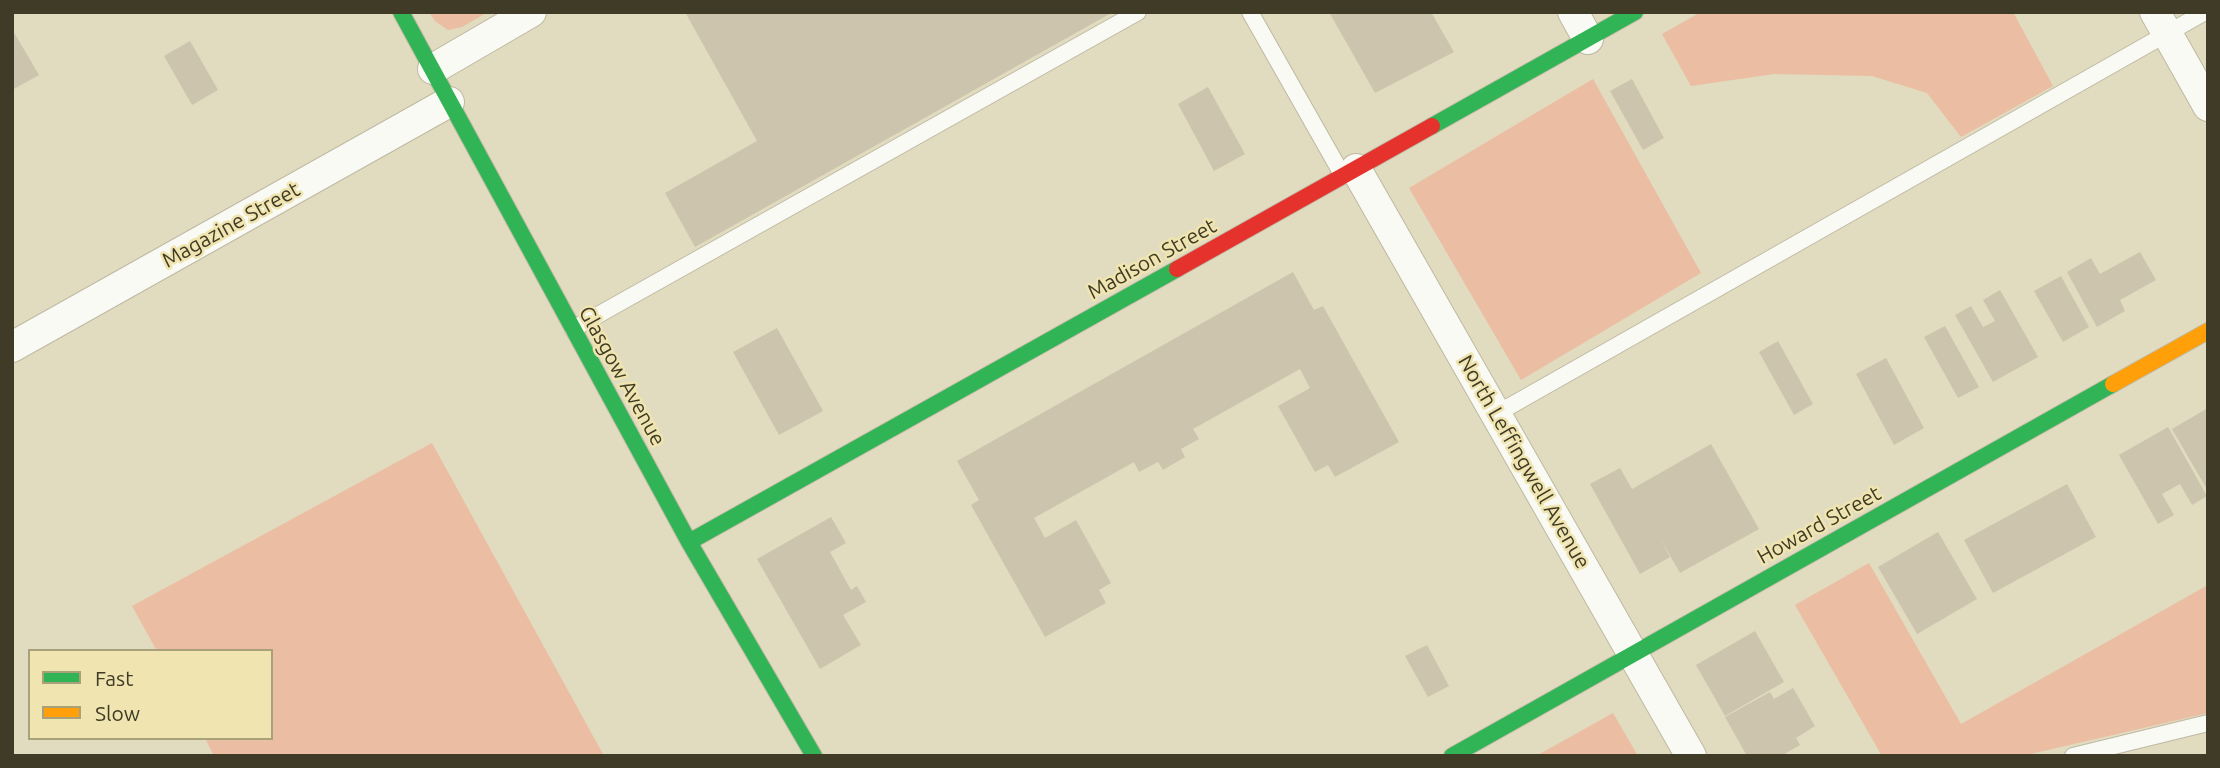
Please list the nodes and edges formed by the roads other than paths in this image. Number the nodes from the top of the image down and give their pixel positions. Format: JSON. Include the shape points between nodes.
{"nodes":[{"id":1,"x":401,"y":12,"type":"edge"},
{"id":2,"x":531,"y":12,"type":"edge"},
{"id":3,"x":1139,"y":12,"type":"edge"},
{"id":4,"x":1250,"y":12,"type":"edge"},
{"id":5,"x":1573,"y":12,"type":"edge"},
{"id":6,"x":1635,"y":12,"type":"edge"},
{"id":7,"x":2205,"y":12,"type":"edge"},
{"id":8,"x":2161,"y":23,"type":"edge"},
{"id":9,"x":1588,"y":38,"type":"junction"},
{"id":10,"x":433,"y":69,"type":"junction"},
{"id":11,"x":449,"y":102,"type":"junction"},
{"id":12,"x":2208,"y":106,"type":"edge"},
{"id":13,"x":1350,"y":172,"type":"junction"},
{"id":14,"x":573,"y":329,"type":"junction"},
{"id":15,"x":2208,"y":331,"type":"edge"},
{"id":16,"x":12,"y":347,"type":"edge"},
{"id":17,"x":1496,"y":414,"type":"junction"},
{"id":18,"x":689,"y":542,"type":"junction"},
{"id":19,"x":1633,"y":654,"type":"junction"},
{"id":20,"x":2208,"y":723,"type":"edge"},
{"id":21,"x":814,"y":756,"type":"edge"},
{"id":22,"x":1452,"y":756,"type":"edge"},
{"id":23,"x":1691,"y":756,"type":"edge"},
{"id":24,"x":2073,"y":756,"type":"edge"}],
"edges":[{"from":1,"to":10,"type":"street","name":"Glasgow Avenue"},
{"from":2,"to":10,"type":"street"},
{"from":3,"to":14,"type":"lane"},
{"from":4,"to":13,"type":"lane"},
{"from":5,"to":9,"type":"street"},
{"from":6,"to":9,"type":"street","name":"Madison Street"},
{"from":7,"to":8,"type":"lane"},
{"from":8,"to":12,"type":"street"},
{"from":8,"to":17,"type":"lane"},
{"from":9,"to":13,"type":"street","name":"Madison Street"},
{"from":10,"to":11,"type":"street","name":"Glasgow Avenue"},
{"from":11,"to":14,"type":"street","name":"Glasgow Avenue"},
{"from":11,"to":16,"type":"street","name":"Magazine Street"},
{"from":13,"to":17,"type":"street","name":"North Leffingwell Avenue"},
{"from":13,"to":18,"type":"street","name":"Madison Street"},
{"from":14,"to":18,"type":"street","name":"Glasgow Avenue"},
{"from":15,"to":19,"type":"street","name":"Howard Street"},
{"from":17,"to":19,"type":"street","name":"North Leffingwell Avenue"},
{"from":18,"to":21,"type":"street","name":"Glasgow Avenue"},
{"from":19,"to":22,"type":"street","name":"Howard Street"},
{"from":19,"to":23,"type":"street","name":"North Leffingwell Avenue"},
{"from":20,"to":24,"type":"lane"}]}
